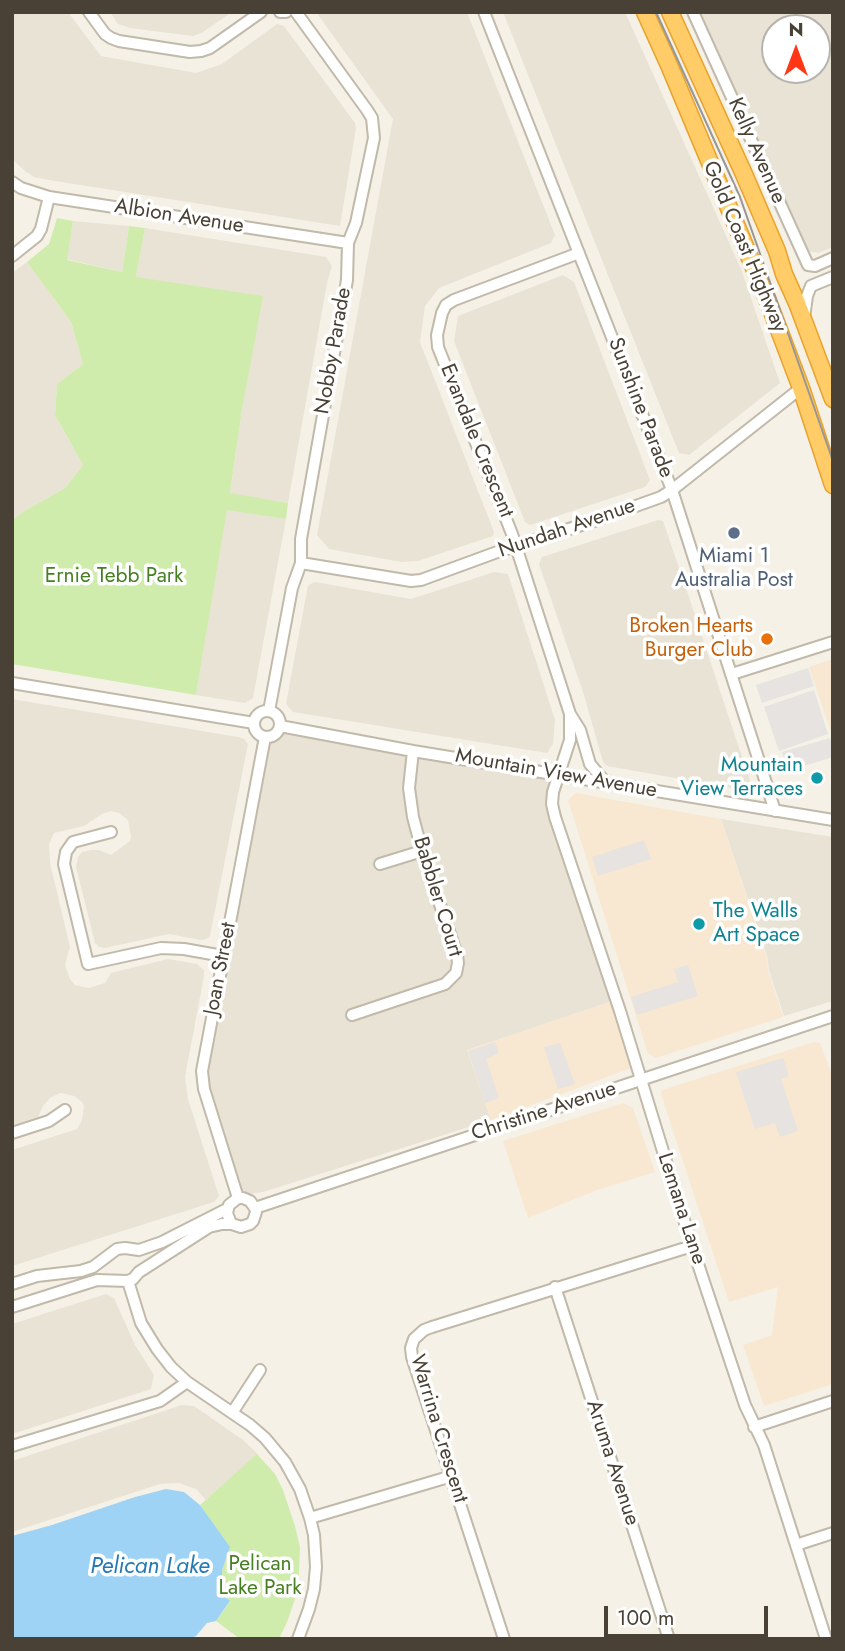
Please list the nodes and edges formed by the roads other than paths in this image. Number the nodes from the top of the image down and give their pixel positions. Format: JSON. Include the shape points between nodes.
{"nodes":[{"id":1,"x":89,"y":12,"type":"edge"},
{"id":2,"x":261,"y":12,"type":"edge"},
{"id":3,"x":280,"y":12,"type":"edge"},
{"id":4,"x":286,"y":12,"type":"edge"},
{"id":5,"x":296,"y":12,"type":"edge"},
{"id":6,"x":484,"y":12,"type":"edge"},
{"id":7,"x":645,"y":12,"type":"edge"},
{"id":8,"x":670,"y":12,"type":"edge"},
{"id":9,"x":693,"y":12,"type":"edge"},
{"id":10,"x":12,"y":182,"type":"edge"},
{"id":11,"x":49,"y":197,"type":"junction"},
{"id":12,"x":348,"y":243,"type":"junction"},
{"id":13,"x":579,"y":253,"type":"junction"},
{"id":14,"x":12,"y":256,"type":"edge"},
{"id":15,"x":833,"y":258,"type":"edge"},
{"id":16,"x":833,"y":278,"type":"edge"},
{"id":17,"x":803,"y":321,"type":"junction"},
{"id":18,"x":801,"y":388,"type":"junction"},
{"id":19,"x":833,"y":399,"type":"edge"},
{"id":20,"x":833,"y":485,"type":"edge"},
{"id":21,"x":673,"y":490,"type":"junction"},
{"id":22,"x":516,"y":546,"type":"junction"},
{"id":23,"x":301,"y":563,"type":"junction"},
{"id":24,"x":833,"y":642,"type":"edge"},
{"id":25,"x":732,"y":674,"type":"junction"},
{"id":26,"x":12,"y":683,"type":"edge"},
{"id":27,"x":269,"y":711,"type":"junction"},
{"id":28,"x":570,"y":714,"type":"junction"},
{"id":29,"x":254,"y":723,"type":"junction"},
{"id":30,"x":280,"y":726,"type":"junction"},
{"id":31,"x":265,"y":737,"type":"junction"},
{"id":32,"x":413,"y":751,"type":"junction"},
{"id":33,"x":559,"y":775,"type":"junction"},
{"id":34,"x":606,"y":783,"type":"junction"},
{"id":35,"x":775,"y":811,"type":"junction"},
{"id":36,"x":833,"y":820,"type":"edge"},
{"id":37,"x":111,"y":831,"type":"dead end"},
{"id":38,"x":422,"y":851,"type":"junction"},
{"id":39,"x":380,"y":864,"type":"dead end"},
{"id":40,"x":223,"y":956,"type":"junction"},
{"id":41,"x":352,"y":1015,"type":"dead end"},
{"id":42,"x":832,"y":1020,"type":"edge"},
{"id":43,"x":640,"y":1080,"type":"junction"},
{"id":44,"x":65,"y":1110,"type":"dead end"},
{"id":45,"x":12,"y":1133,"type":"edge"},
{"id":46,"x":238,"y":1198,"type":"junction"},
{"id":47,"x":256,"y":1208,"type":"junction"},
{"id":48,"x":227,"y":1209,"type":"junction"},
{"id":49,"x":232,"y":1224,"type":"junction"},
{"id":50,"x":692,"y":1245,"type":"junction"},
{"id":51,"x":130,"y":1249,"type":"junction"},
{"id":52,"x":108,"y":1257,"type":"junction"},
{"id":53,"x":139,"y":1272,"type":"junction"},
{"id":54,"x":115,"y":1280,"type":"junction"},
{"id":55,"x":128,"y":1282,"type":"junction"},
{"id":56,"x":12,"y":1284,"type":"edge"},
{"id":57,"x":555,"y":1287,"type":"junction"},
{"id":58,"x":12,"y":1307,"type":"edge"},
{"id":59,"x":260,"y":1370,"type":"dead end"},
{"id":60,"x":187,"y":1382,"type":"junction"},
{"id":61,"x":833,"y":1401,"type":"edge"},
{"id":62,"x":232,"y":1413,"type":"junction"},
{"id":63,"x":754,"y":1427,"type":"junction"},
{"id":64,"x":12,"y":1446,"type":"edge"},
{"id":65,"x":452,"y":1476,"type":"junction"},
{"id":66,"x":310,"y":1518,"type":"junction"},
{"id":67,"x":833,"y":1533,"type":"edge"},
{"id":68,"x":796,"y":1545,"type":"junction"},
{"id":69,"x":298,"y":1639,"type":"edge"},
{"id":70,"x":504,"y":1639,"type":"edge"},
{"id":71,"x":669,"y":1639,"type":"edge"},
{"id":72,"x":826,"y":1639,"type":"edge"}],
"edges":[{"from":1,"to":2,"type":"street","via":[[111,38],[190,51],[210,48]]},
{"from":3,"to":4,"type":"street"},
{"from":5,"to":12,"type":"street","name":"Nobby Parade","via":[[372,118],[372,150]]},
{"from":6,"to":13,"type":"street","name":"Sunshine Parade"},
{"from":7,"to":18,"type":"highway","name":"Gold Coast Highway","via":[[746,246]]},
{"from":8,"to":17,"type":"highway","name":"Gold Coast Highway","via":[[777,251]]},
{"from":9,"to":15,"type":"street","name":"Kelly Avenue","via":[[807,265]]},
{"from":10,"to":11,"type":"street","name":"Albion Avenue"},
{"from":11,"to":12,"type":"street","name":"Albion Avenue"},
{"from":11,"to":14,"type":"street","via":[[37,236]]},
{"from":12,"to":23,"type":"street","name":"Nobby Parade","via":[[347,280],[301,539]]},
{"from":13,"to":21,"type":"street","name":"Sunshine Parade"},
{"from":13,"to":22,"type":"street","name":"Evandale Crescent","via":[[454,300],[446,305],[439,321],[438,347]]},
{"from":16,"to":17,"type":"street","via":[[811,286]]},
{"from":17,"to":19,"type":"highway","name":"Gold Coast Highway"},
{"from":18,"to":20,"type":"highway","name":"Gold Coast Highway"},
{"from":18,"to":21,"type":"street","name":"Nundah Avenue"},
{"from":21,"to":22,"type":"street","name":"Nundah Avenue"},
{"from":21,"to":25,"type":"street","name":"Sunshine Parade"},
{"from":22,"to":23,"type":"street","name":"Nundah Avenue","via":[[411,581]]},
{"from":22,"to":28,"type":"street","name":"Evandale Crescent"},
{"from":23,"to":27,"type":"street","name":"Nobby Parade","via":[[292,588]]},
{"from":24,"to":25,"type":"street"},
{"from":25,"to":35,"type":"street","name":"Sunshine Parade"},
{"from":26,"to":29,"type":"street"},
{"from":27,"to":29,"type":"street"},
{"from":27,"to":30,"type":"street","via":[[279,718]]},
{"from":28,"to":33,"type":"street","name":"Evandale Crescent","via":[[569,740]]},
{"from":28,"to":34,"type":"street","name":"Evandale Crescent","via":[[590,764]]},
{"from":29,"to":31,"type":"street"},
{"from":30,"to":31,"type":"street","via":[[273,736]]},
{"from":30,"to":32,"type":"street","name":"Mountain View Avenue"},
{"from":31,"to":40,"type":"street","name":"Joan Street"},
{"from":32,"to":33,"type":"street","name":"Mountain View Avenue"},
{"from":32,"to":38,"type":"street","name":"Babbler Court","via":[[409,795]]},
{"from":33,"to":34,"type":"street","name":"Mountain View Avenue"},
{"from":33,"to":43,"type":"street","name":"Lemana Lane","via":[[552,798],[555,817]]},
{"from":34,"to":35,"type":"street","name":"Mountain View Avenue"},
{"from":35,"to":36,"type":"street","name":"Mountain View Avenue"},
{"from":37,"to":40,"type":"street","via":[[73,842],[66,852],[64,864],[88,964],[161,948]]},
{"from":38,"to":39,"type":"street"},
{"from":38,"to":41,"type":"street","name":"Babbler Court","via":[[457,955],[456,973],[446,984]]},
{"from":40,"to":46,"type":"street","name":"Joan Street","via":[[202,1071]]},
{"from":42,"to":43,"type":"street","name":"Christine Avenue"},
{"from":43,"to":47,"type":"street","name":"Christine Avenue"},
{"from":43,"to":50,"type":"street","name":"Lemana Lane"},
{"from":44,"to":45,"type":"street","via":[[49,1121]]},
{"from":46,"to":47,"type":"street"},
{"from":46,"to":48,"type":"street"},
{"from":47,"to":49,"type":"street","via":[[250,1224]]},
{"from":48,"to":49,"type":"street"},
{"from":48,"to":51,"type":"street","via":[[162,1242]]},
{"from":49,"to":53,"type":"street","via":[[209,1227]]},
{"from":50,"to":57,"type":"street","name":"Warrina Crescent"},
{"from":50,"to":63,"type":"street","name":"Lemana Lane"},
{"from":51,"to":52,"type":"street","via":[[117,1249]]},
{"from":51,"to":53,"type":"street","via":[[139,1259]]},
{"from":52,"to":54,"type":"street","via":[[107,1271]]},
{"from":52,"to":56,"type":"street","via":[[81,1271]]},
{"from":53,"to":55,"type":"street"},
{"from":54,"to":55,"type":"street"},
{"from":54,"to":58,"type":"street","via":[[97,1280]]},
{"from":55,"to":60,"type":"street","via":[[141,1323]]},
{"from":57,"to":65,"type":"street","name":"Warrina Crescent","via":[[432,1327],[414,1339],[412,1357]]},
{"from":57,"to":71,"type":"street","name":"Aruma Avenue"},
{"from":59,"to":62,"type":"street"},
{"from":60,"to":62,"type":"street"},
{"from":60,"to":64,"type":"street","via":[[160,1401]]},
{"from":61,"to":63,"type":"street"},
{"from":62,"to":66,"type":"street","via":[[265,1438],[285,1462]]},
{"from":63,"to":68,"type":"street","name":"Lemana Lane"},
{"from":65,"to":66,"type":"street"},
{"from":65,"to":70,"type":"street","name":"Warrina Crescent"},
{"from":66,"to":69,"type":"street","via":[[314,1589]]},
{"from":67,"to":68,"type":"street"},
{"from":68,"to":72,"type":"street","name":"Lemana Lane"}]}
